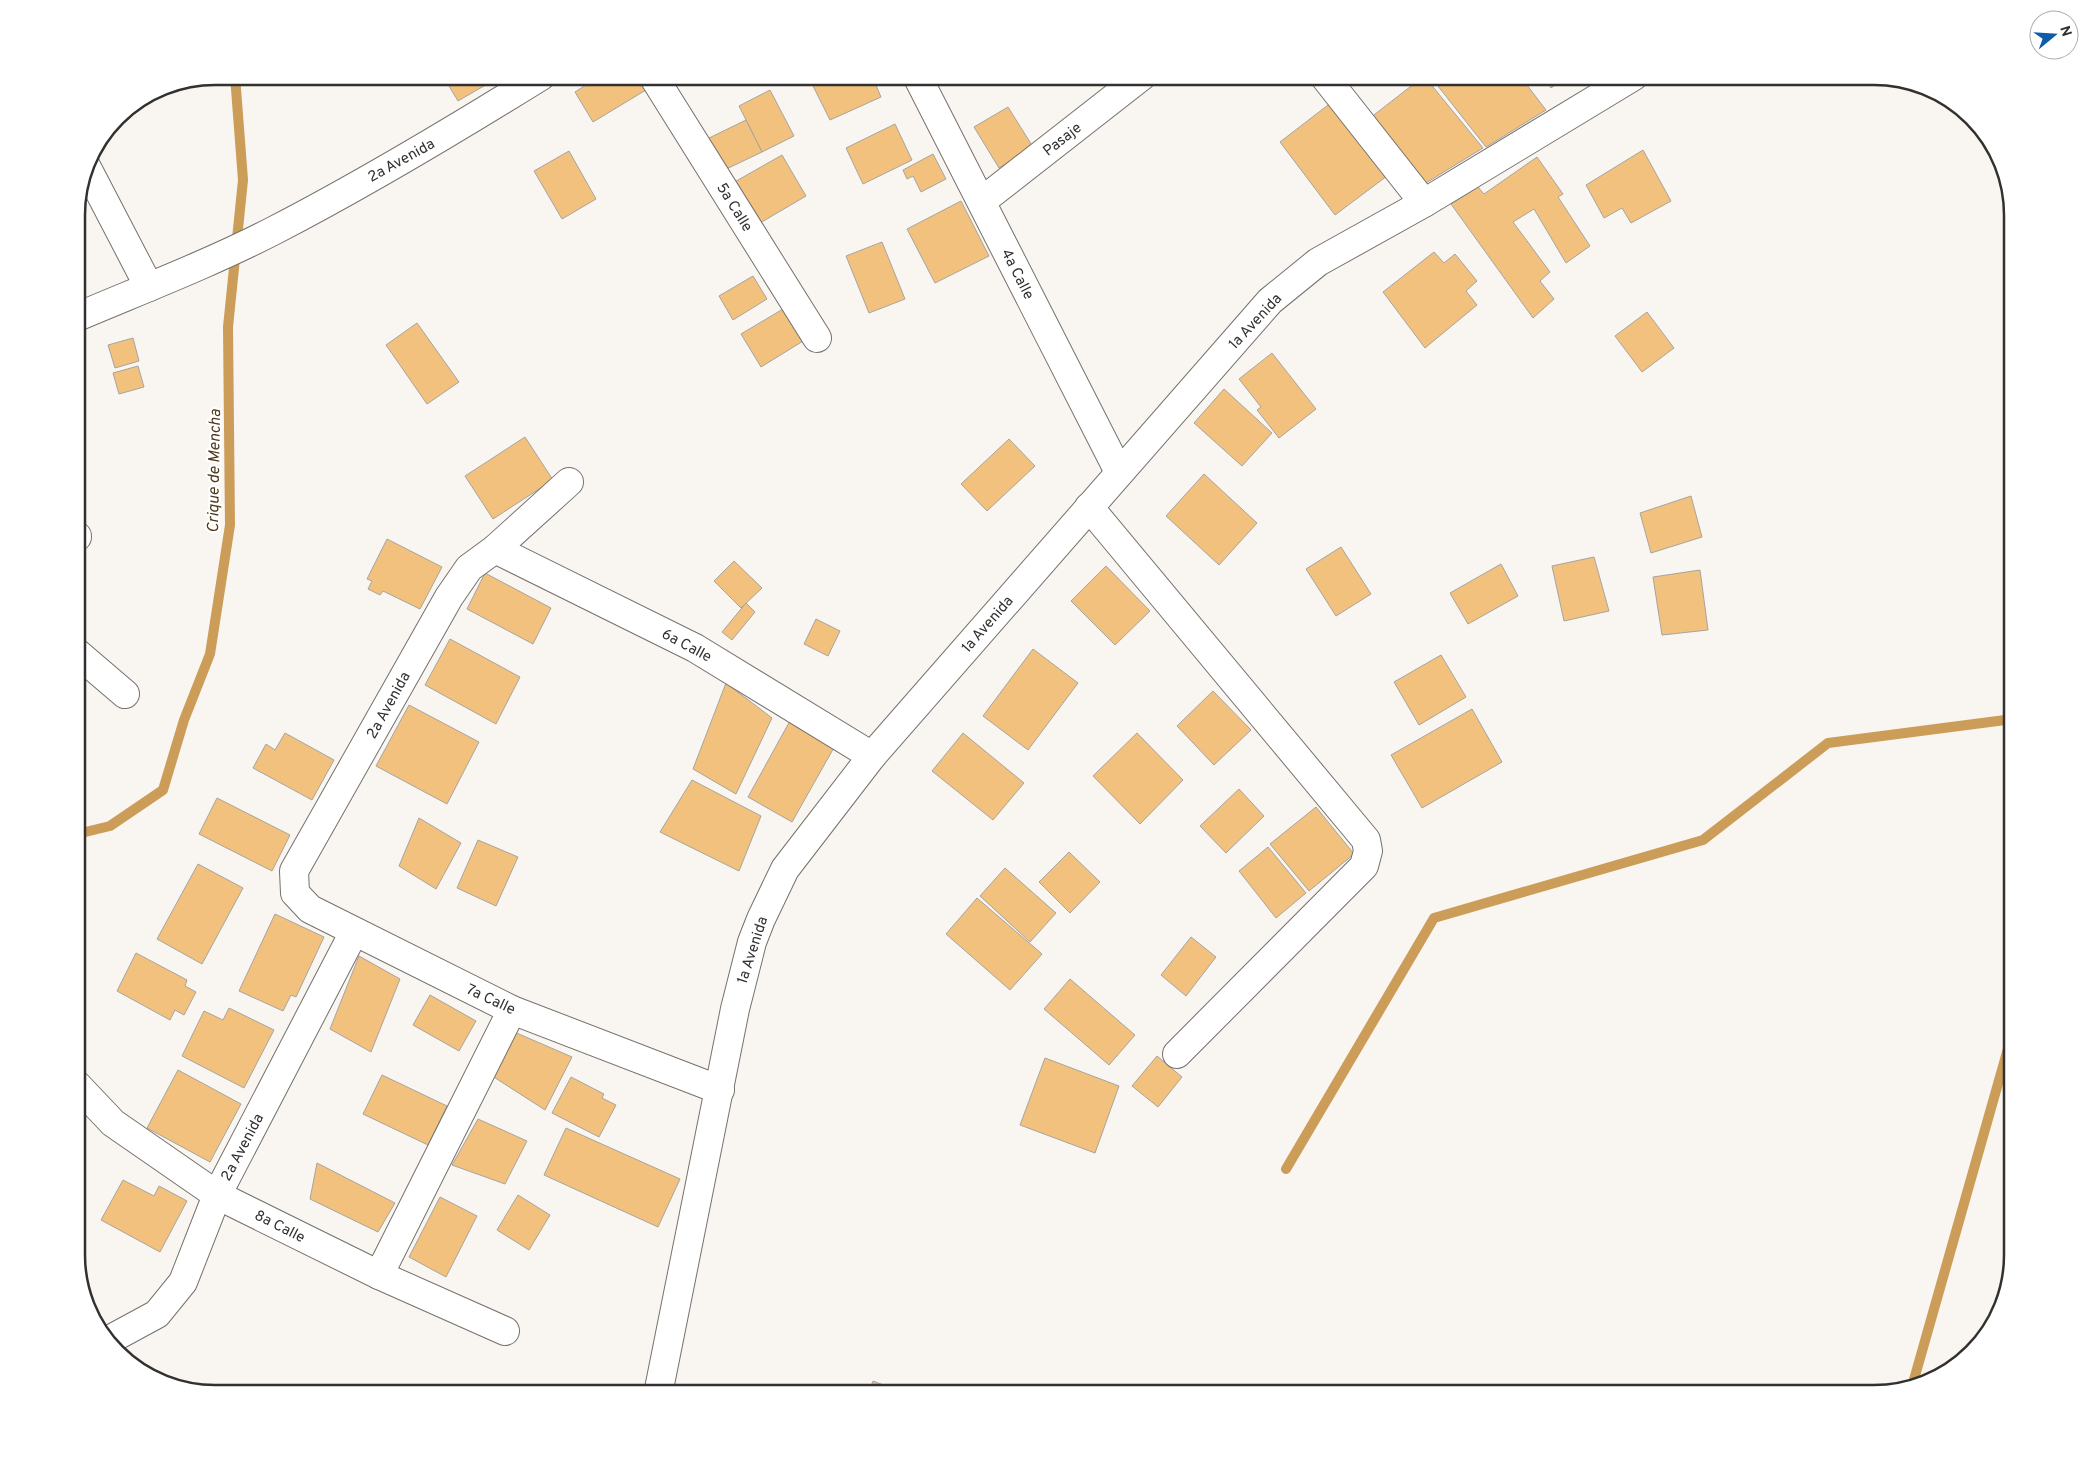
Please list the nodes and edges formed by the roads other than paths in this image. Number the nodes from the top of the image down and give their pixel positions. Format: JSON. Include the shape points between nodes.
{"nodes":[{"id":1,"x":526,"y":85,"type":"edge"},
{"id":2,"x":659,"y":85,"type":"edge"},
{"id":3,"x":922,"y":85,"type":"edge"},
{"id":4,"x":1131,"y":85,"type":"edge"},
{"id":5,"x":1331,"y":85,"type":"edge"},
{"id":6,"x":1619,"y":85,"type":"edge"},
{"id":7,"x":91,"y":176,"type":"edge"},
{"id":8,"x":982,"y":202,"type":"junction"},
{"id":9,"x":1424,"y":204,"type":"junction"},
{"id":10,"x":148,"y":286,"type":"junction"},
{"id":11,"x":85,"y":313,"type":"edge"},
{"id":12,"x":817,"y":338,"type":"dead end"},
{"id":13,"x":1119,"y":472,"type":"junction"},
{"id":14,"x":569,"y":482,"type":"dead end"},
{"id":15,"x":1089,"y":507,"type":"junction"},
{"id":16,"x":495,"y":549,"type":"junction"},
{"id":17,"x":85,"y":661,"type":"edge"},
{"id":18,"x":125,"y":694,"type":"dead end"},
{"id":19,"x":872,"y":756,"type":"junction"},
{"id":20,"x":294,"y":871,"type":"joint"},
{"id":21,"x":354,"y":932,"type":"junction"},
{"id":22,"x":512,"y":1010,"type":"junction"},
{"id":23,"x":1177,"y":1054,"type":"dead end"},
{"id":24,"x":720,"y":1090,"type":"junction"},
{"id":25,"x":85,"y":1094,"type":"edge"},
{"id":26,"x":217,"y":1194,"type":"junction"},
{"id":27,"x":379,"y":1275,"type":"junction"},
{"id":28,"x":505,"y":1331,"type":"dead end"},
{"id":29,"x":114,"y":1337,"type":"edge"},
{"id":30,"x":660,"y":1385,"type":"edge"}],
"edges":[{"from":1,"to":10,"type":"street","name":"2a Avenida","via":[[441,138],[258,238]]},
{"from":2,"to":12,"type":"street","name":"5a Calle"},
{"from":3,"to":8,"type":"street","name":"4a Calle"},
{"from":4,"to":8,"type":"street","name":"Pasaje"},
{"from":5,"to":9,"type":"street"},
{"from":6,"to":9,"type":"street","name":"1a Avenida"},
{"from":7,"to":10,"type":"street"},
{"from":8,"to":13,"type":"street","name":"4a Calle"},
{"from":9,"to":13,"type":"street","name":"1a Avenida","via":[[1318,262],[1270,301]]},
{"from":10,"to":11,"type":"street","name":"2a Avenida"},
{"from":13,"to":15,"type":"street","name":"1a Avenida"},
{"from":14,"to":16,"type":"street","name":"2a Avenida"},
{"from":15,"to":19,"type":"street","name":"1a Avenida"},
{"from":15,"to":23,"type":"street","via":[[1366,840],[1368,851],[1364,866]]},
{"from":16,"to":19,"type":"street","name":"6a Calle","via":[[696,648]]},
{"from":16,"to":20,"type":"street","name":"2a Avenida","via":[[469,568],[449,597]]},
{"from":17,"to":18,"type":"street"},
{"from":19,"to":24,"type":"street","name":"1a Avenida","via":[[786,869],[761,919],[735,1009]]},
{"from":20,"to":21,"type":"street","name":"7a Calle","via":[[295,893],[310,910]]},
{"from":21,"to":22,"type":"street","name":"7a Calle"},
{"from":21,"to":26,"type":"street","name":"2a Avenida"},
{"from":22,"to":24,"type":"street","name":"7a Calle"},
{"from":22,"to":27,"type":"street"},
{"from":24,"to":30,"type":"street","name":"1a Avenida"},
{"from":25,"to":26,"type":"street","name":"8a Calle","via":[[114,1123]]},
{"from":26,"to":27,"type":"street","name":"8a Calle"},
{"from":26,"to":29,"type":"street","name":"2a Avenida","via":[[183,1282],[157,1314]]},
{"from":27,"to":28,"type":"street","name":"8a Calle"}]}
